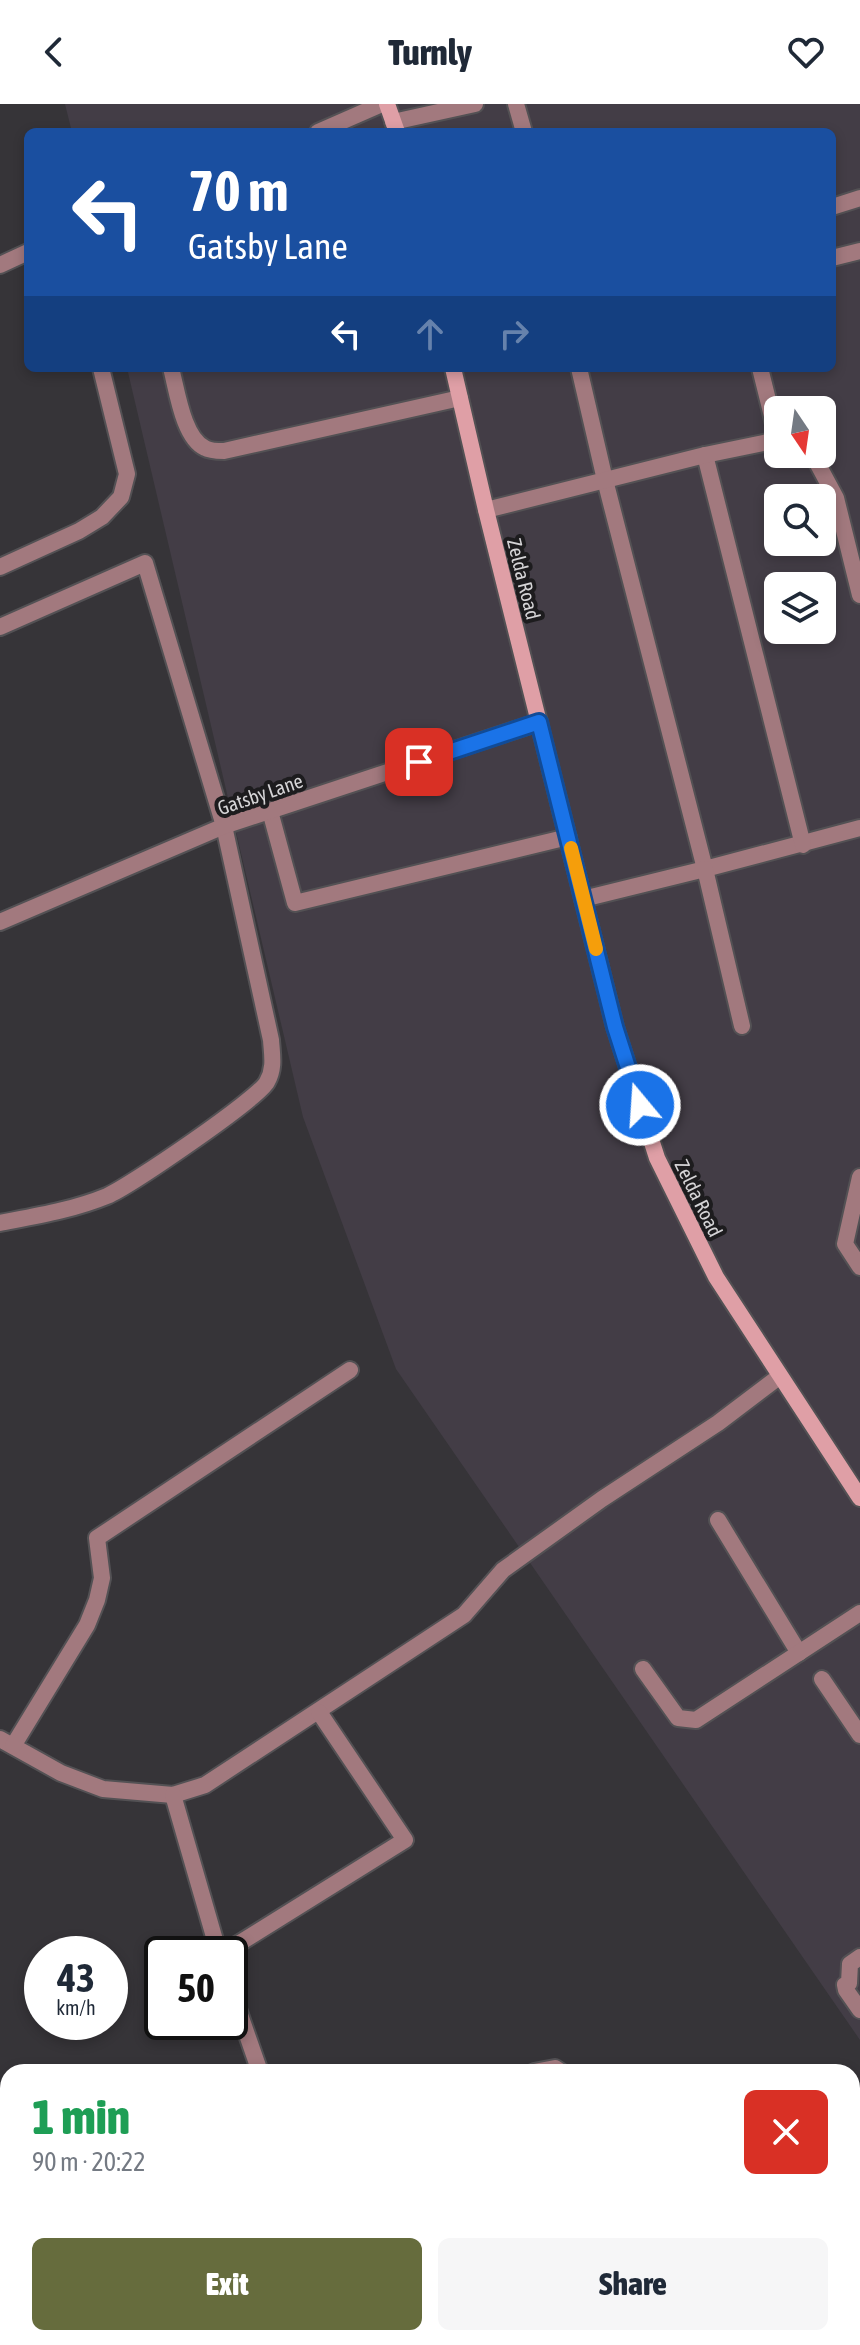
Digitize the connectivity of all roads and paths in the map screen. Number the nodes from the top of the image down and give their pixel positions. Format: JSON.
{"nodes":[{"id":1,"x":385,"y":104,"type":"edge"},
{"id":2,"x":475,"y":104,"type":"edge"},
{"id":3,"x":516,"y":104,"type":"edge"},
{"id":4,"x":395,"y":127,"type":"edge"},
{"id":5,"x":328,"y":128,"type":"edge"},
{"id":6,"x":523,"y":128,"type":"edge"},
{"id":7,"x":860,"y":198,"type":"edge"},
{"id":8,"x":836,"y":206,"type":"edge"},
{"id":9,"x":860,"y":251,"type":"edge"},
{"id":10,"x":24,"y":254,"type":"edge"},
{"id":11,"x":836,"y":257,"type":"edge"},
{"id":12,"x":0,"y":265,"type":"edge"},
{"id":13,"x":102,"y":372,"type":"edge"},
{"id":14,"x":172,"y":372,"type":"edge"},
{"id":15,"x":454,"y":372,"type":"edge"},
{"id":16,"x":580,"y":372,"type":"edge"},
{"id":17,"x":761,"y":372,"type":"edge"},
{"id":18,"x":767,"y":396,"type":"edge"},
{"id":19,"x":460,"y":398,"type":"junction"},
{"id":20,"x":764,"y":443,"type":"edge"},
{"id":21,"x":705,"y":455,"type":"junction"},
{"id":22,"x":820,"y":468,"type":"edge"},
{"id":23,"x":605,"y":480,"type":"junction"},
{"id":24,"x":486,"y":510,"type":"junction"},
{"id":25,"x":0,"y":567,"type":"edge"},
{"id":26,"x":860,"y":595,"type":"edge"},
{"id":27,"x":0,"y":627,"type":"edge"},
{"id":28,"x":539,"y":722,"type":"junction"},
{"id":29,"x":270,"y":811,"type":"junction"},
{"id":30,"x":224,"y":826,"type":"junction"},
{"id":31,"x":860,"y":828,"type":"edge"},
{"id":32,"x":568,"y":837,"type":"junction"},
{"id":33,"x":803,"y":845,"type":"junction"},
{"id":34,"x":705,"y":869,"type":"junction"},
{"id":35,"x":583,"y":899,"type":"junction"},
{"id":36,"x":0,"y":922,"type":"edge"},
{"id":37,"x":742,"y":1026,"type":"dead end"},
{"id":38,"x":860,"y":1177,"type":"edge"},
{"id":39,"x":0,"y":1223,"type":"edge"},
{"id":40,"x":860,"y":1267,"type":"edge"},
{"id":41,"x":350,"y":1370,"type":"dead end"},
{"id":42,"x":780,"y":1376,"type":"junction"},
{"id":43,"x":860,"y":1498,"type":"edge"},
{"id":44,"x":718,"y":1520,"type":"dead end"},
{"id":45,"x":860,"y":1613,"type":"edge"},
{"id":46,"x":799,"y":1653,"type":"junction"},
{"id":47,"x":643,"y":1669,"type":"dead end"},
{"id":48,"x":822,"y":1679,"type":"dead end"},
{"id":49,"x":319,"y":1712,"type":"junction"},
{"id":50,"x":860,"y":1735,"type":"edge"},
{"id":51,"x":6,"y":1743,"type":"edge"},
{"id":52,"x":173,"y":1795,"type":"junction"},
{"id":53,"x":215,"y":1936,"type":"edge"},
{"id":54,"x":248,"y":1937,"type":"edge"},
{"id":55,"x":860,"y":1957,"type":"edge"},
{"id":56,"x":855,"y":1983,"type":"edge"},
{"id":57,"x":860,"y":2010,"type":"edge"},
{"id":58,"x":248,"y":2038,"type":"edge"},
{"id":59,"x":257,"y":2064,"type":"edge"}],
"edges":[{"from":1,"to":4,"type":"main road"},
{"from":1,"to":5,"type":"street"},
{"from":2,"to":4,"type":"street"},
{"from":3,"to":6,"type":"street"},
{"from":7,"to":8,"type":"street"},
{"from":9,"to":11,"type":"street"},
{"from":10,"to":12,"type":"street"},
{"from":13,"to":25,"type":"street"},
{"from":14,"to":19,"type":"street"},
{"from":15,"to":19,"type":"main road","name":"Zelda Road"},
{"from":16,"to":23,"type":"street"},
{"from":17,"to":18,"type":"street"},
{"from":19,"to":24,"type":"main road","name":"Zelda Road"},
{"from":20,"to":21,"type":"street"},
{"from":21,"to":23,"type":"street"},
{"from":21,"to":33,"type":"street"},
{"from":22,"to":26,"type":"street"},
{"from":23,"to":24,"type":"street"},
{"from":23,"to":34,"type":"street"},
{"from":24,"to":28,"type":"main road","name":"Zelda Road"},
{"from":27,"to":30,"type":"street"},
{"from":28,"to":29,"type":"street","name":"Gatsby Lane"},
{"from":28,"to":32,"type":"main road","name":"Zelda Road"},
{"from":29,"to":30,"type":"street","name":"Gatsby Lane"},
{"from":29,"to":32,"type":"street"},
{"from":30,"to":36,"type":"street","name":"Gatsby Lane"},
{"from":30,"to":39,"type":"street"},
{"from":31,"to":33,"type":"street"},
{"from":32,"to":35,"type":"main road","name":"Zelda Road"},
{"from":33,"to":34,"type":"street"},
{"from":34,"to":35,"type":"street"},
{"from":34,"to":37,"type":"street"},
{"from":35,"to":42,"type":"main road","name":"Zelda Road"},
{"from":38,"to":40,"type":"street"},
{"from":41,"to":51,"type":"street"},
{"from":42,"to":43,"type":"main road","name":"Zelda Road"},
{"from":42,"to":49,"type":"street"},
{"from":44,"to":46,"type":"street"},
{"from":45,"to":46,"type":"street"},
{"from":46,"to":47,"type":"street"},
{"from":48,"to":50,"type":"street"},
{"from":49,"to":52,"type":"street"},
{"from":49,"to":54,"type":"street"},
{"from":51,"to":52,"type":"street"},
{"from":52,"to":53,"type":"street"},
{"from":55,"to":56,"type":"street"},
{"from":56,"to":57,"type":"street"},
{"from":58,"to":59,"type":"street"}]}
